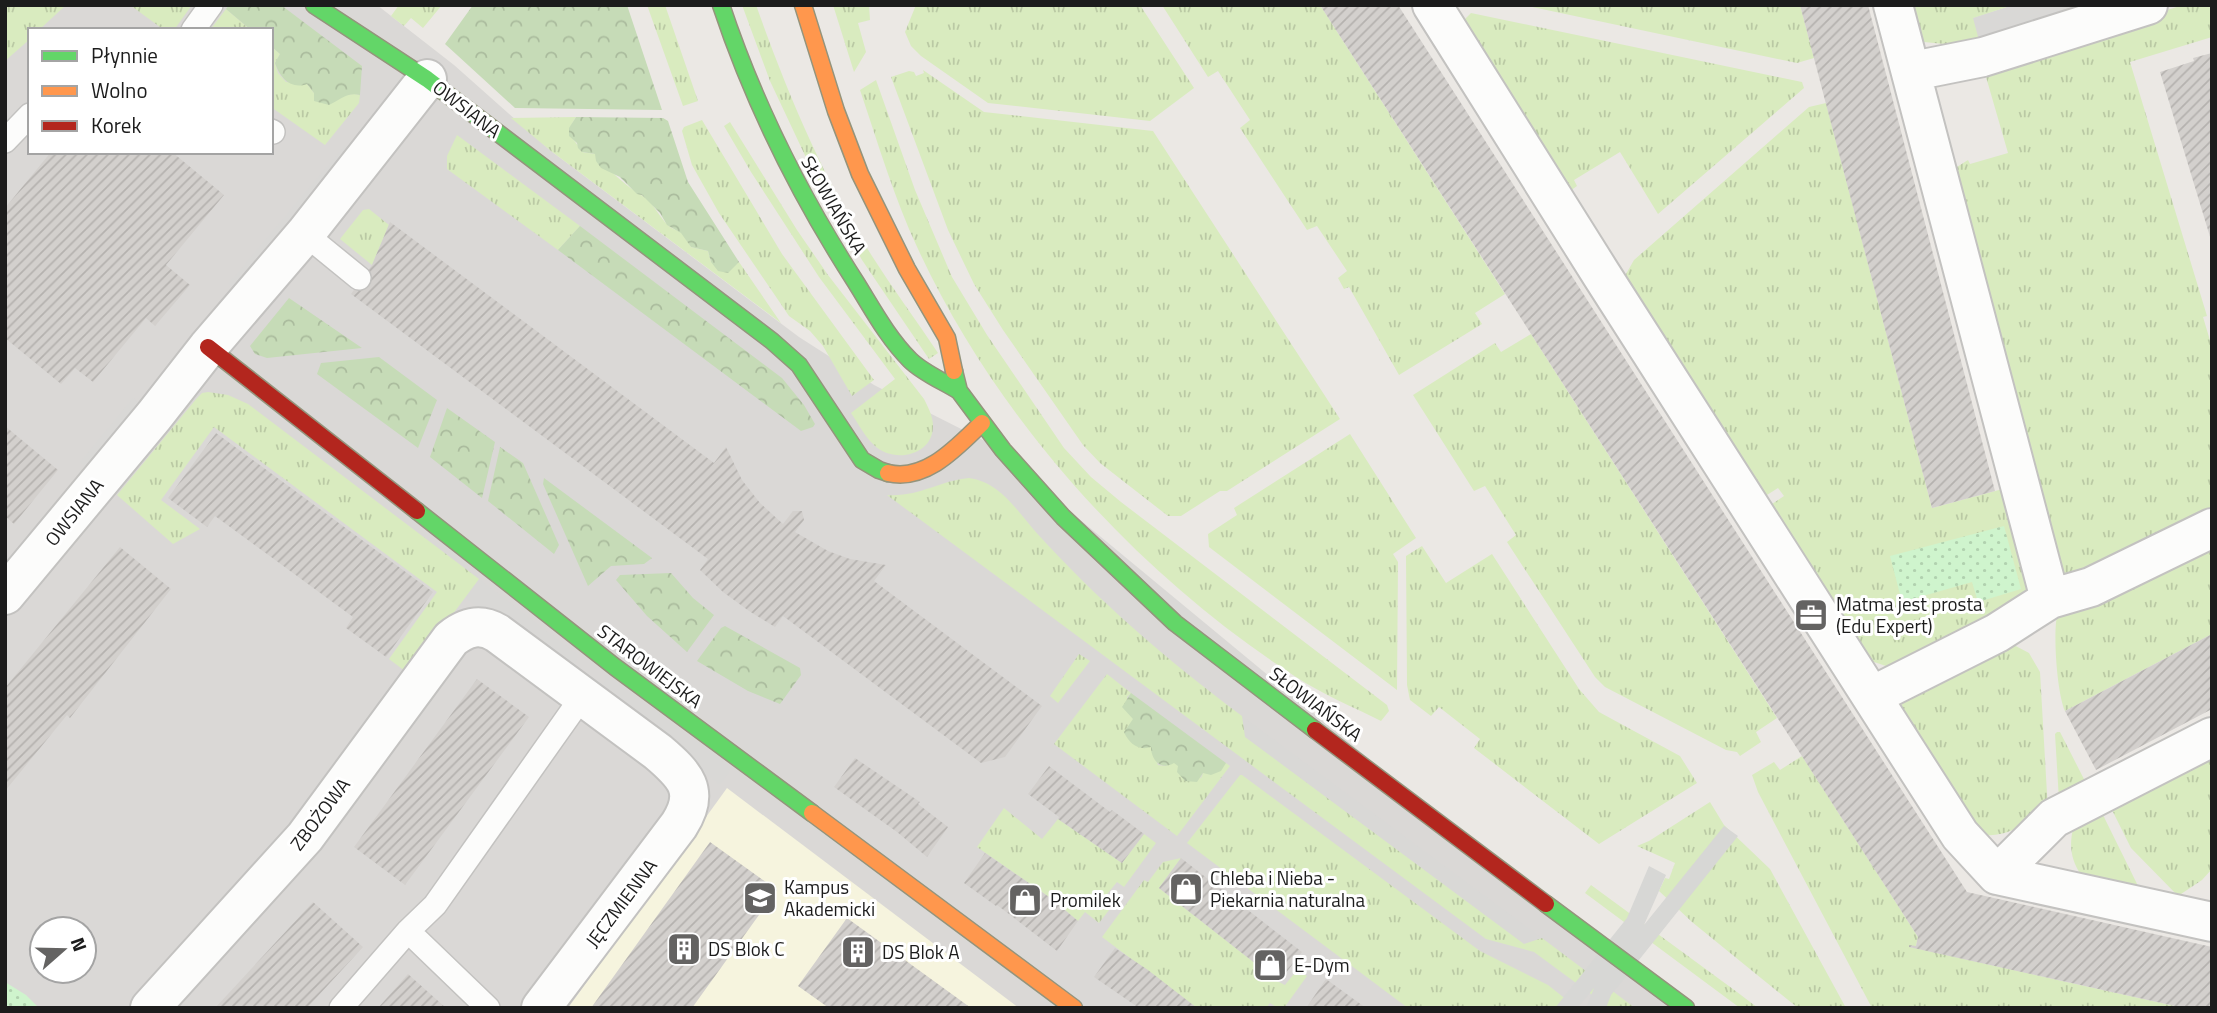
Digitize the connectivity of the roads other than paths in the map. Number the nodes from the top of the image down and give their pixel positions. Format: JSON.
{"nodes":[{"id":1,"x":211,"y":5,"type":"edge"},
{"id":2,"x":314,"y":5,"type":"edge"},
{"id":3,"x":721,"y":5,"type":"edge"},
{"id":4,"x":803,"y":5,"type":"edge"},
{"id":5,"x":1432,"y":5,"type":"edge"},
{"id":6,"x":1893,"y":5,"type":"edge"},
{"id":7,"x":2148,"y":5,"type":"edge"},
{"id":8,"x":194,"y":28,"type":"edge"},
{"id":9,"x":1910,"y":67,"type":"junction"},
{"id":10,"x":427,"y":79,"type":"junction"},
{"id":11,"x":28,"y":117,"type":"edge"},
{"id":12,"x":5,"y":141,"type":"edge"},
{"id":13,"x":305,"y":234,"type":"junction"},
{"id":14,"x":359,"y":278,"type":"dead end"},
{"id":15,"x":208,"y":347,"type":"junction"},
{"id":16,"x":959,"y":391,"type":"junction"},
{"id":17,"x":982,"y":423,"type":"junction"},
{"id":18,"x":2212,"y":528,"type":"edge"},
{"id":19,"x":5,"y":595,"type":"edge"},
{"id":20,"x":2050,"y":599,"type":"junction"},
{"id":21,"x":1872,"y":696,"type":"junction"},
{"id":22,"x":582,"y":697,"type":"junction"},
{"id":23,"x":2212,"y":737,"type":"edge"},
{"id":24,"x":1997,"y":875,"type":"junction"},
{"id":25,"x":2212,"y":922,"type":"edge"},
{"id":26,"x":408,"y":931,"type":"junction"},
{"id":27,"x":150,"y":1008,"type":"edge"},
{"id":28,"x":341,"y":1008,"type":"edge"},
{"id":29,"x":488,"y":1008,"type":"edge"},
{"id":30,"x":541,"y":1008,"type":"edge"},
{"id":31,"x":1074,"y":1008,"type":"edge"},
{"id":32,"x":1686,"y":1008,"type":"edge"}],
"edges":[{"from":1,"to":8,"type":"lane"},
{"from":2,"to":10,"type":"street"},
{"from":3,"to":16,"type":"street","name":"SŁOWIAŃSKA"},
{"from":4,"to":16,"type":"street","name":"SŁOWIAŃSKA"},
{"from":5,"to":21,"type":"street"},
{"from":6,"to":9,"type":"street"},
{"from":7,"to":9,"type":"street"},
{"from":9,"to":20,"type":"street"},
{"from":10,"to":13,"type":"street","name":"OWSIANA"},
{"from":10,"to":17,"type":"street","name":"OWSIANA"},
{"from":11,"to":12,"type":"lane"},
{"from":13,"to":14,"type":"lane"},
{"from":13,"to":15,"type":"street","name":"OWSIANA"},
{"from":15,"to":19,"type":"street","name":"OWSIANA"},
{"from":15,"to":31,"type":"street","name":"STAROWIEJSKA"},
{"from":16,"to":17,"type":"street","name":"SŁOWIAŃSKA"},
{"from":17,"to":32,"type":"street","name":"SŁOWIAŃSKA"},
{"from":18,"to":20,"type":"street"},
{"from":20,"to":21,"type":"street"},
{"from":21,"to":24,"type":"street"},
{"from":22,"to":26,"type":"lane"},
{"from":22,"to":27,"type":"street","name":"ZBOŻOWA"},
{"from":22,"to":30,"type":"street","name":"JĘCZMIENNA"},
{"from":23,"to":24,"type":"street"},
{"from":24,"to":25,"type":"street"},
{"from":26,"to":28,"type":"lane"},
{"from":26,"to":29,"type":"lane"}]}
